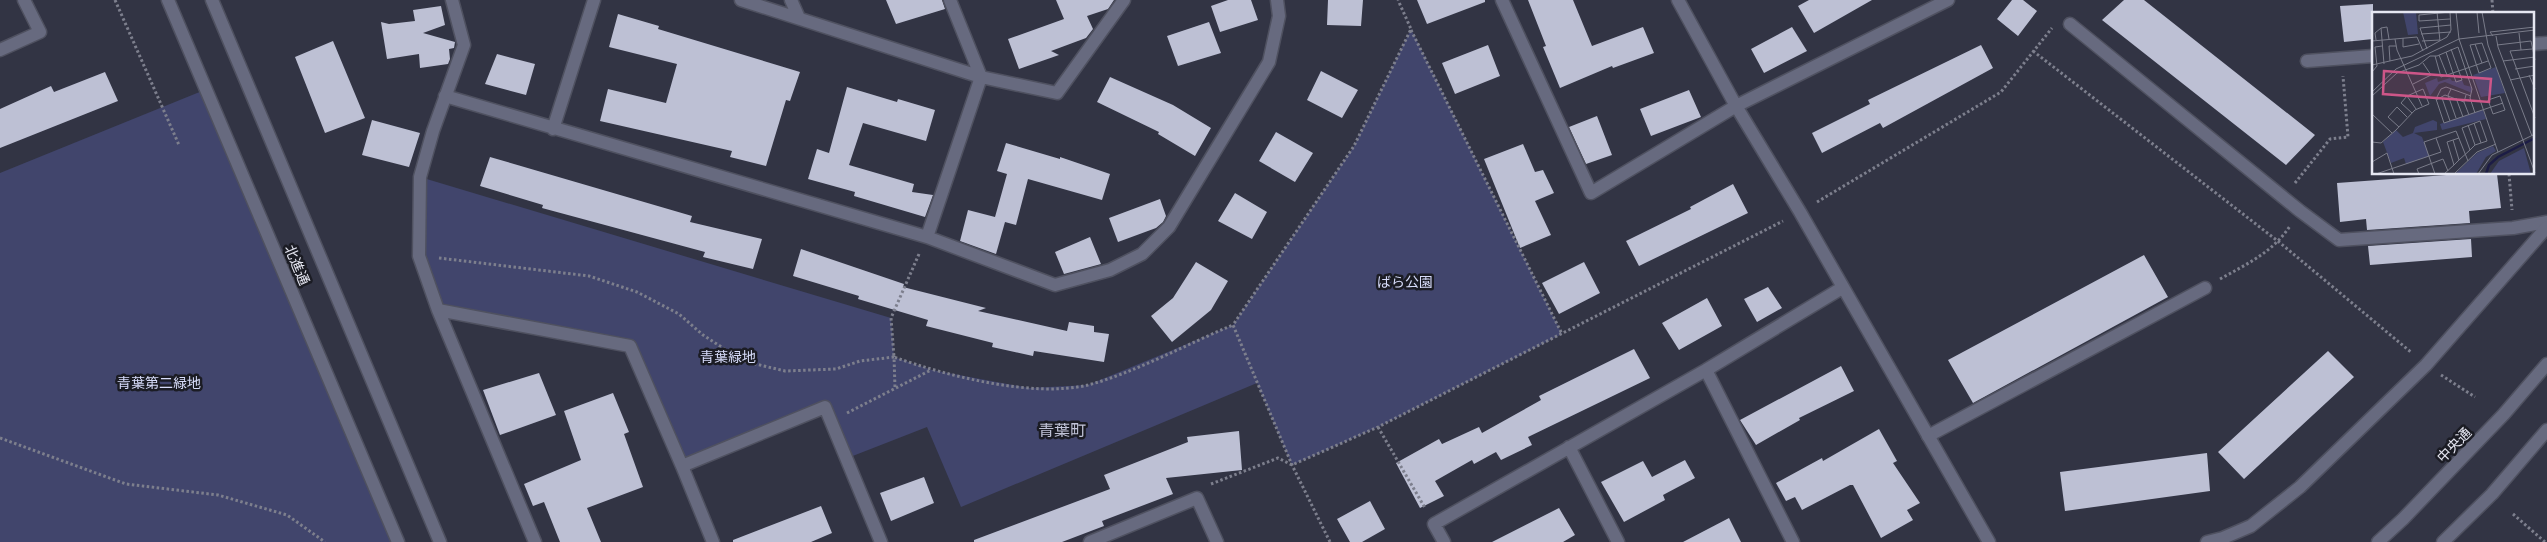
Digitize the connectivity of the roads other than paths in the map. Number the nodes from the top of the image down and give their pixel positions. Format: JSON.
{"nodes":[{"id":1,"x":24,"y":0,"type":"edge"},
{"id":2,"x":168,"y":0,"type":"edge"},
{"id":3,"x":212,"y":0,"type":"edge"},
{"id":4,"x":452,"y":0,"type":"edge"},
{"id":5,"x":594,"y":0,"type":"edge"},
{"id":6,"x":741,"y":0,"type":"edge"},
{"id":7,"x":790,"y":0,"type":"edge"},
{"id":8,"x":950,"y":0,"type":"edge"},
{"id":9,"x":1124,"y":0,"type":"edge"},
{"id":10,"x":1277,"y":0,"type":"edge"},
{"id":11,"x":1502,"y":0,"type":"edge"},
{"id":12,"x":1678,"y":0,"type":"edge"},
{"id":13,"x":1948,"y":0,"type":"edge"},
{"id":14,"x":799,"y":18,"type":"junction"},
{"id":15,"x":2070,"y":24,"type":"dead end"},
{"id":16,"x":2547,"y":43,"type":"edge"},
{"id":17,"x":2534,"y":44,"type":"edge"},
{"id":18,"x":0,"y":50,"type":"edge"},
{"id":19,"x":2372,"y":56,"type":"edge"},
{"id":20,"x":2307,"y":61,"type":"dead end"},
{"id":21,"x":981,"y":77,"type":"junction"},
{"id":22,"x":445,"y":96,"type":"junction"},
{"id":23,"x":1736,"y":106,"type":"junction"},
{"id":24,"x":553,"y":129,"type":"junction"},
{"id":25,"x":2547,"y":222,"type":"edge"},
{"id":26,"x":2547,"y":227,"type":"edge"},
{"id":27,"x":927,"y":237,"type":"junction"},
{"id":28,"x":1842,"y":288,"type":"junction"},
{"id":29,"x":2205,"y":288,"type":"road end"},
{"id":30,"x":438,"y":310,"type":"junction"},
{"id":31,"x":2547,"y":364,"type":"edge"},
{"id":32,"x":1706,"y":370,"type":"junction"},
{"id":33,"x":2547,"y":430,"type":"edge"},
{"id":34,"x":1928,"y":436,"type":"junction"},
{"id":35,"x":1568,"y":446,"type":"junction"},
{"id":36,"x":682,"y":466,"type":"junction"},
{"id":37,"x":398,"y":542,"type":"edge"},
{"id":38,"x":440,"y":542,"type":"edge"},
{"id":39,"x":535,"y":542,"type":"edge"},
{"id":40,"x":713,"y":542,"type":"edge"},
{"id":41,"x":880,"y":542,"type":"edge"},
{"id":42,"x":1090,"y":542,"type":"edge"},
{"id":43,"x":1217,"y":542,"type":"edge"},
{"id":44,"x":1444,"y":542,"type":"edge"},
{"id":45,"x":1618,"y":542,"type":"edge"},
{"id":46,"x":1794,"y":542,"type":"edge"},
{"id":47,"x":1989,"y":542,"type":"edge"},
{"id":48,"x":2206,"y":542,"type":"edge"},
{"id":49,"x":2378,"y":542,"type":"edge"},
{"id":50,"x":2443,"y":542,"type":"edge"}],
"edges":[{"from":1,"to":18,"type":"street"},
{"from":2,"to":37,"type":"street","name":"北進通"},
{"from":3,"to":38,"type":"street","name":"北進通"},
{"from":4,"to":22,"type":"street"},
{"from":5,"to":24,"type":"street"},
{"from":6,"to":14,"type":"street"},
{"from":7,"to":14,"type":"street"},
{"from":8,"to":21,"type":"street"},
{"from":9,"to":21,"type":"street"},
{"from":10,"to":27,"type":"street"},
{"from":11,"to":23,"type":"street"},
{"from":12,"to":23,"type":"street"},
{"from":13,"to":23,"type":"street"},
{"from":14,"to":21,"type":"street"},
{"from":15,"to":25,"type":"street"},
{"from":16,"to":17,"type":"street"},
{"from":19,"to":20,"type":"street"},
{"from":21,"to":27,"type":"street"},
{"from":22,"to":24,"type":"street"},
{"from":22,"to":30,"type":"street"},
{"from":23,"to":28,"type":"street"},
{"from":24,"to":27,"type":"street"},
{"from":26,"to":48,"type":"street"},
{"from":28,"to":32,"type":"street"},
{"from":28,"to":34,"type":"street"},
{"from":29,"to":34,"type":"street"},
{"from":30,"to":36,"type":"street"},
{"from":30,"to":39,"type":"street"},
{"from":31,"to":49,"type":"street","name":"中央通"},
{"from":32,"to":35,"type":"street"},
{"from":32,"to":46,"type":"street"},
{"from":33,"to":50,"type":"street"},
{"from":34,"to":47,"type":"street"},
{"from":35,"to":44,"type":"street"},
{"from":35,"to":45,"type":"street"},
{"from":36,"to":40,"type":"street"},
{"from":36,"to":41,"type":"street"},
{"from":42,"to":43,"type":"street"}]}
